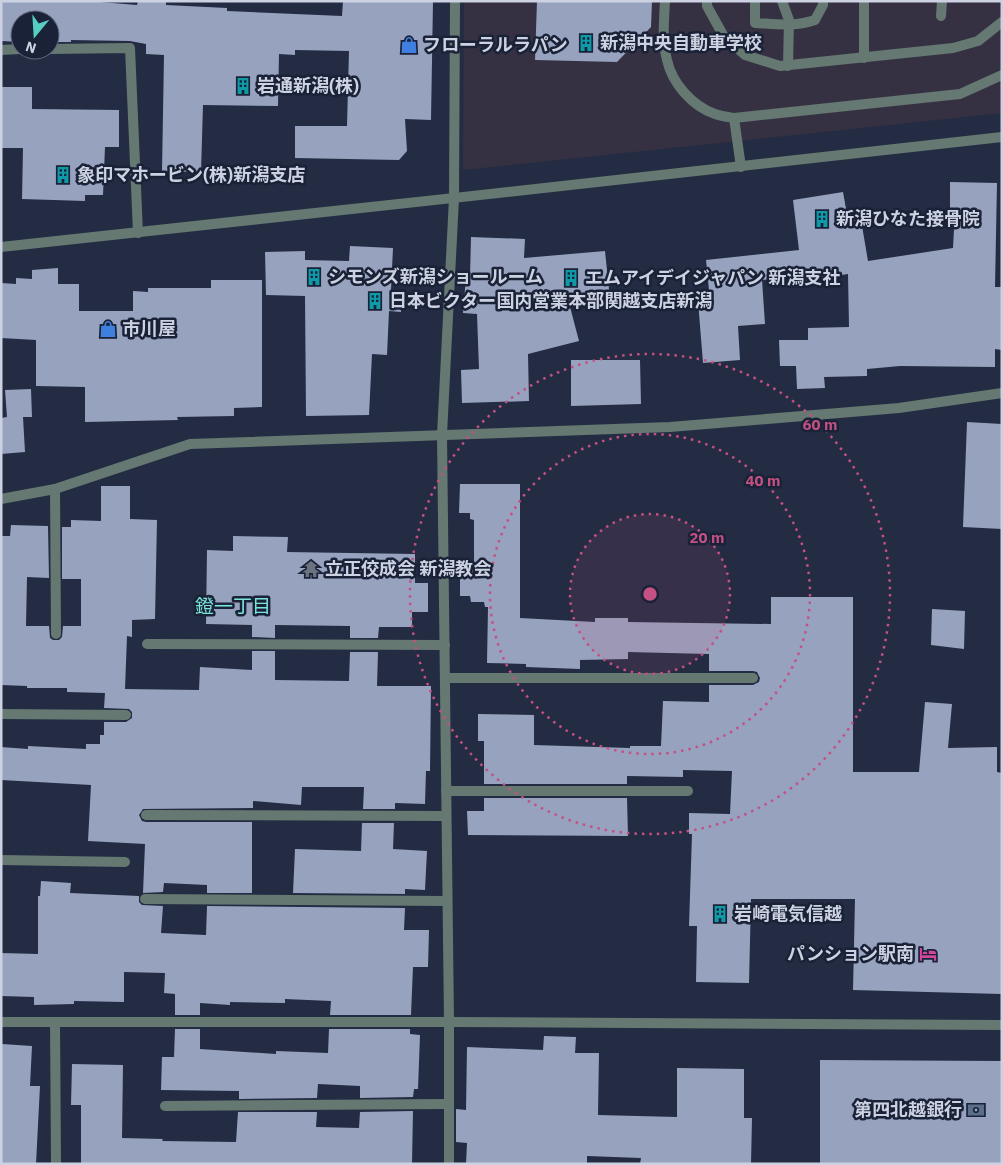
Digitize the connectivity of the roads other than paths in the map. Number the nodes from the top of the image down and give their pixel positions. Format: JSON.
{"nodes":[{"id":1,"x":455,"y":1,"type":"edge"},
{"id":2,"x":664,"y":1,"type":"edge"},
{"id":3,"x":707,"y":1,"type":"edge"},
{"id":4,"x":755,"y":1,"type":"edge"},
{"id":5,"x":782,"y":1,"type":"edge"},
{"id":6,"x":824,"y":1,"type":"edge"},
{"id":7,"x":864,"y":1,"type":"edge"},
{"id":8,"x":942,"y":1,"type":"edge"},
{"id":9,"x":941,"y":16,"type":"dead end"},
{"id":10,"x":1002,"y":22,"type":"edge"},
{"id":11,"x":789,"y":25,"type":"junction"},
{"id":12,"x":60,"y":49,"type":"edge"},
{"id":13,"x":864,"y":58,"type":"junction"},
{"id":14,"x":788,"y":66,"type":"junction"},
{"id":15,"x":1002,"y":75,"type":"edge"},
{"id":16,"x":734,"y":118,"type":"junction"},
{"id":17,"x":1002,"y":137,"type":"edge"},
{"id":18,"x":740,"y":167,"type":"junction"},
{"id":19,"x":454,"y":198,"type":"junction"},
{"id":20,"x":138,"y":232,"type":"junction"},
{"id":21,"x":1,"y":247,"type":"edge"},
{"id":22,"x":1002,"y":393,"type":"edge"},
{"id":23,"x":442,"y":435,"type":"junction"},
{"id":24,"x":56,"y":489,"type":"junction"},
{"id":25,"x":1,"y":498,"type":"edge"},
{"id":26,"x":56,"y":634,"type":"dead end"},
{"id":27,"x":147,"y":644,"type":"dead end"},
{"id":28,"x":445,"y":645,"type":"junction"},
{"id":29,"x":445,"y":678,"type":"junction"},
{"id":30,"x":754,"y":678,"type":"dead end"},
{"id":31,"x":1,"y":714,"type":"edge"},
{"id":32,"x":126,"y":715,"type":"dead end"},
{"id":33,"x":446,"y":791,"type":"junction"},
{"id":34,"x":688,"y":791,"type":"dead end"},
{"id":35,"x":146,"y":815,"type":"dead end"},
{"id":36,"x":446,"y":816,"type":"junction"},
{"id":37,"x":1,"y":860,"type":"edge"},
{"id":38,"x":125,"y":862,"type":"dead end"},
{"id":39,"x":144,"y":899,"type":"dead end"},
{"id":40,"x":447,"y":900,"type":"junction"},
{"id":41,"x":1,"y":1022,"type":"edge"},
{"id":42,"x":56,"y":1022,"type":"junction"},
{"id":43,"x":449,"y":1022,"type":"junction"},
{"id":44,"x":1002,"y":1024,"type":"edge"},
{"id":45,"x":448,"y":1104,"type":"junction"},
{"id":46,"x":165,"y":1106,"type":"dead end"},
{"id":47,"x":56,"y":1164,"type":"edge"},
{"id":48,"x":448,"y":1164,"type":"edge"}],
"edges":[{"from":1,"to":19,"type":"street"},
{"from":2,"to":16,"type":"street"},
{"from":3,"to":14,"type":"street"},
{"from":4,"to":11,"type":"street"},
{"from":5,"to":11,"type":"street"},
{"from":6,"to":11,"type":"street"},
{"from":7,"to":13,"type":"street"},
{"from":8,"to":9,"type":"street"},
{"from":10,"to":13,"type":"street"},
{"from":11,"to":14,"type":"street"},
{"from":12,"to":20,"type":"street"},
{"from":13,"to":14,"type":"street"},
{"from":15,"to":16,"type":"street"},
{"from":16,"to":18,"type":"street"},
{"from":17,"to":18,"type":"street"},
{"from":18,"to":19,"type":"street"},
{"from":19,"to":20,"type":"street"},
{"from":19,"to":23,"type":"street"},
{"from":20,"to":21,"type":"street"},
{"from":22,"to":23,"type":"street"},
{"from":23,"to":24,"type":"street"},
{"from":23,"to":28,"type":"street"},
{"from":24,"to":25,"type":"street"},
{"from":24,"to":26,"type":"street"},
{"from":27,"to":28,"type":"street"},
{"from":28,"to":29,"type":"street"},
{"from":29,"to":30,"type":"street"},
{"from":29,"to":33,"type":"street"},
{"from":31,"to":32,"type":"street"},
{"from":33,"to":34,"type":"street"},
{"from":33,"to":36,"type":"street"},
{"from":35,"to":36,"type":"street"},
{"from":36,"to":40,"type":"street"},
{"from":37,"to":38,"type":"street"},
{"from":39,"to":40,"type":"street"},
{"from":40,"to":43,"type":"street"},
{"from":41,"to":42,"type":"street"},
{"from":42,"to":43,"type":"street"},
{"from":42,"to":47,"type":"street"},
{"from":43,"to":44,"type":"street"},
{"from":43,"to":45,"type":"street"},
{"from":45,"to":46,"type":"street"},
{"from":45,"to":48,"type":"street"}]}
